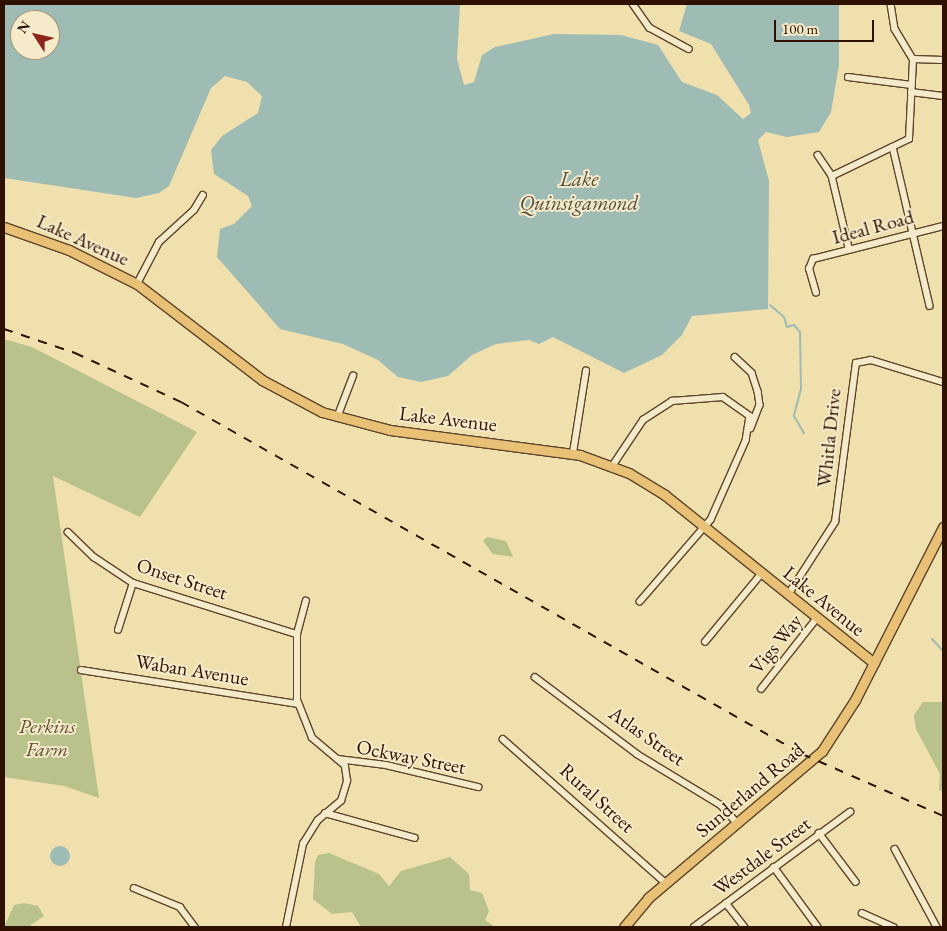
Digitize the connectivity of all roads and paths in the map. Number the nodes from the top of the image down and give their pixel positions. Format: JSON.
{"nodes":[{"id":1,"x":633,"y":4,"type":"edge"},
{"id":2,"x":891,"y":4,"type":"edge"},
{"id":3,"x":689,"y":49,"type":"dead end"},
{"id":4,"x":913,"y":58,"type":"junction"},
{"id":5,"x":943,"y":60,"type":"edge"},
{"id":6,"x":848,"y":77,"type":"dead end"},
{"id":7,"x":911,"y":89,"type":"junction"},
{"id":8,"x":943,"y":96,"type":"edge"},
{"id":9,"x":893,"y":147,"type":"junction"},
{"id":10,"x":818,"y":155,"type":"dead end"},
{"id":11,"x":832,"y":176,"type":"junction"},
{"id":12,"x":203,"y":194,"type":"dead end"},
{"id":13,"x":943,"y":226,"type":"edge"},
{"id":14,"x":4,"y":227,"type":"edge"},
{"id":15,"x":913,"y":232,"type":"junction"},
{"id":16,"x":849,"y":248,"type":"junction"},
{"id":17,"x":137,"y":284,"type":"junction"},
{"id":18,"x":816,"y":292,"type":"dead end"},
{"id":19,"x":930,"y":306,"type":"dead end"},
{"id":20,"x":735,"y":357,"type":"dead end"},
{"id":21,"x":586,"y":371,"type":"dead end"},
{"id":22,"x":353,"y":376,"type":"dead end"},
{"id":23,"x":943,"y":382,"type":"edge"},
{"id":24,"x":337,"y":418,"type":"junction"},
{"id":25,"x":749,"y":432,"type":"junction"},
{"id":26,"x":572,"y":453,"type":"junction"},
{"id":27,"x":613,"y":465,"type":"junction"},
{"id":28,"x":704,"y":526,"type":"junction"},
{"id":29,"x":943,"y":527,"type":"edge"},
{"id":30,"x":68,"y":532,"type":"dead end"},
{"id":31,"x":762,"y":573,"type":"junction"},
{"id":32,"x":133,"y":583,"type":"junction"},
{"id":33,"x":788,"y":595,"type":"junction"},
{"id":34,"x":306,"y":601,"type":"dead end"},
{"id":35,"x":640,"y":602,"type":"dead end"},
{"id":36,"x":818,"y":618,"type":"junction"},
{"id":37,"x":118,"y":630,"type":"dead end"},
{"id":38,"x":297,"y":634,"type":"junction"},
{"id":39,"x":705,"y":642,"type":"dead end"},
{"id":40,"x":874,"y":663,"type":"junction"},
{"id":41,"x":81,"y":670,"type":"dead end"},
{"id":42,"x":535,"y":677,"type":"dead end"},
{"id":43,"x":761,"y":690,"type":"dead end"},
{"id":44,"x":298,"y":704,"type":"junction"},
{"id":45,"x":503,"y":739,"type":"dead end"},
{"id":46,"x":338,"y":759,"type":"junction"},
{"id":47,"x":478,"y":787,"type":"dead end"},
{"id":48,"x":850,"y":812,"type":"dead end"},
{"id":49,"x":326,"y":813,"type":"junction"},
{"id":50,"x":738,"y":824,"type":"junction"},
{"id":51,"x":819,"y":833,"type":"junction"},
{"id":52,"x":415,"y":838,"type":"dead end"},
{"id":53,"x":895,"y":849,"type":"dead end"},
{"id":54,"x":774,"y":867,"type":"junction"},
{"id":55,"x":856,"y":882,"type":"dead end"},
{"id":56,"x":666,"y":883,"type":"junction"},
{"id":57,"x":134,"y":888,"type":"dead end"},
{"id":58,"x":726,"y":903,"type":"junction"},
{"id":59,"x":862,"y":913,"type":"dead end"},
{"id":60,"x":195,"y":927,"type":"edge"},
{"id":61,"x":286,"y":927,"type":"edge"},
{"id":62,"x":624,"y":927,"type":"edge"},
{"id":63,"x":694,"y":927,"type":"edge"},
{"id":64,"x":745,"y":927,"type":"edge"},
{"id":65,"x":818,"y":927,"type":"edge"},
{"id":66,"x":894,"y":927,"type":"edge"},
{"id":67,"x":937,"y":927,"type":"edge"}],
"edges":[{"from":1,"to":3,"type":"street"},
{"from":2,"to":4,"type":"street"},
{"from":4,"to":5,"type":"street"},
{"from":4,"to":7,"type":"street"},
{"from":6,"to":7,"type":"street"},
{"from":7,"to":8,"type":"street"},
{"from":7,"to":9,"type":"street"},
{"from":9,"to":11,"type":"street"},
{"from":9,"to":15,"type":"street"},
{"from":10,"to":11,"type":"street"},
{"from":11,"to":16,"type":"street"},
{"from":12,"to":17,"type":"street"},
{"from":13,"to":15,"type":"street","name":"Ideal Road"},
{"from":14,"to":17,"type":"main road","name":"Lake Avenue"},
{"from":15,"to":16,"type":"street","name":"Ideal Road"},
{"from":15,"to":19,"type":"street"},
{"from":16,"to":18,"type":"street","name":"Ideal Road"},
{"from":17,"to":24,"type":"main road","name":"Lake Avenue"},
{"from":20,"to":25,"type":"street"},
{"from":21,"to":26,"type":"street"},
{"from":22,"to":24,"type":"street"},
{"from":23,"to":33,"type":"street","name":"Whitla Drive"},
{"from":24,"to":26,"type":"main road","name":"Lake Avenue"},
{"from":25,"to":27,"type":"street"},
{"from":25,"to":28,"type":"street"},
{"from":26,"to":27,"type":"main road","name":"Lake Avenue"},
{"from":27,"to":28,"type":"main road","name":"Lake Avenue"},
{"from":28,"to":31,"type":"main road","name":"Lake Avenue"},
{"from":28,"to":35,"type":"street"},
{"from":29,"to":40,"type":"main road","name":"Sunderland Road"},
{"from":30,"to":32,"type":"street","name":"Onset Street"},
{"from":31,"to":33,"type":"main road","name":"Lake Avenue"},
{"from":31,"to":39,"type":"street"},
{"from":32,"to":37,"type":"street"},
{"from":32,"to":38,"type":"street","name":"Onset Street"},
{"from":33,"to":36,"type":"main road","name":"Lake Avenue"},
{"from":34,"to":38,"type":"street"},
{"from":36,"to":40,"type":"main road","name":"Lake Avenue"},
{"from":36,"to":43,"type":"street","name":"Vigs Way"},
{"from":38,"to":44,"type":"street"},
{"from":40,"to":50,"type":"main road","name":"Sunderland Road"},
{"from":41,"to":44,"type":"street","name":"Waban Avenue"},
{"from":42,"to":50,"type":"street","name":"Atlas Street"},
{"from":44,"to":46,"type":"street"},
{"from":45,"to":56,"type":"street","name":"Rural Street"},
{"from":46,"to":47,"type":"street","name":"Ockway Street"},
{"from":46,"to":49,"type":"street"},
{"from":48,"to":51,"type":"street","name":"Westdale Street"},
{"from":49,"to":52,"type":"street"},
{"from":49,"to":61,"type":"street"},
{"from":50,"to":56,"type":"main road","name":"Sunderland Road"},
{"from":51,"to":54,"type":"street","name":"Westdale Street"},
{"from":51,"to":55,"type":"street"},
{"from":53,"to":67,"type":"street"},
{"from":54,"to":58,"type":"street","name":"Westdale Street"},
{"from":54,"to":65,"type":"street"},
{"from":56,"to":62,"type":"main road","name":"Sunderland Road"},
{"from":57,"to":60,"type":"street"},
{"from":58,"to":63,"type":"street","name":"Westdale Street"},
{"from":58,"to":64,"type":"street"},
{"from":59,"to":66,"type":"street"}]}
